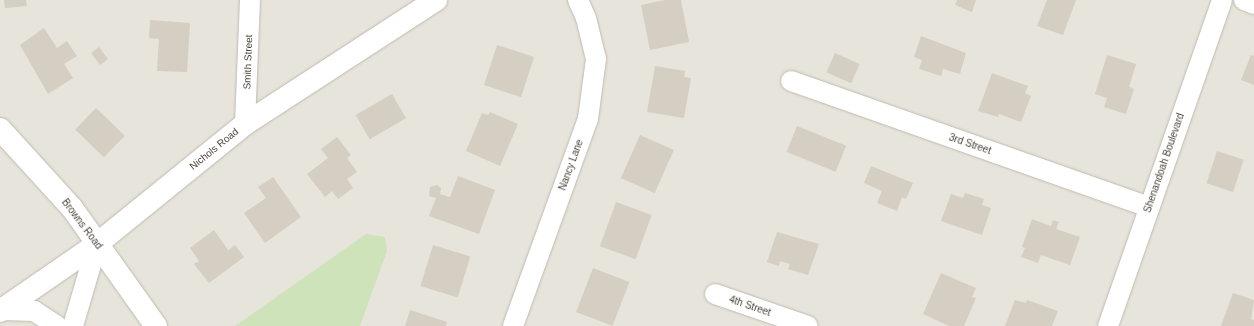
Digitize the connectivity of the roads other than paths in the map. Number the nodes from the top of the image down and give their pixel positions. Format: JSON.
{"nodes":[{"id":1,"x":250,"y":0,"type":"edge"},
{"id":2,"x":436,"y":0,"type":"edge"},
{"id":3,"x":578,"y":0,"type":"edge"},
{"id":4,"x":1222,"y":0,"type":"edge"},
{"id":5,"x":1244,"y":0,"type":"edge"},
{"id":6,"x":1254,"y":4,"type":"edge"},
{"id":7,"x":791,"y":81,"type":"dead end"},
{"id":8,"x":245,"y":124,"type":"junction"},
{"id":9,"x":0,"y":129,"type":"edge"},
{"id":10,"x":1149,"y":207,"type":"junction"},
{"id":11,"x":97,"y":244,"type":"junction"},
{"id":12,"x":715,"y":294,"type":"dead end"},
{"id":13,"x":1,"y":310,"type":"edge"},
{"id":14,"x":57,"y":326,"type":"edge"},
{"id":15,"x":73,"y":326,"type":"edge"},
{"id":16,"x":156,"y":326,"type":"edge"},
{"id":17,"x":513,"y":326,"type":"edge"},
{"id":18,"x":808,"y":326,"type":"edge"},
{"id":19,"x":1108,"y":326,"type":"edge"}],
"edges":[{"from":1,"to":8,"type":"street","name":"Smith Street"},
{"from":2,"to":8,"type":"street","name":"Nichols Road"},
{"from":3,"to":17,"type":"street","name":"Nancy Lane"},
{"from":4,"to":10,"type":"street","name":"Shenandoah Boulevard"},
{"from":5,"to":6,"type":"street"},
{"from":7,"to":10,"type":"street","name":"3rd Street"},
{"from":8,"to":11,"type":"street","name":"Nichols Road"},
{"from":9,"to":11,"type":"street","name":"Browns Road"},
{"from":10,"to":19,"type":"street","name":"Shenandoah Boulevard"},
{"from":11,"to":13,"type":"street","name":"Nichols Road"},
{"from":11,"to":15,"type":"street"},
{"from":11,"to":16,"type":"street","name":"Browns Road"},
{"from":12,"to":18,"type":"street","name":"4th Street"},
{"from":13,"to":14,"type":"street"}]}
